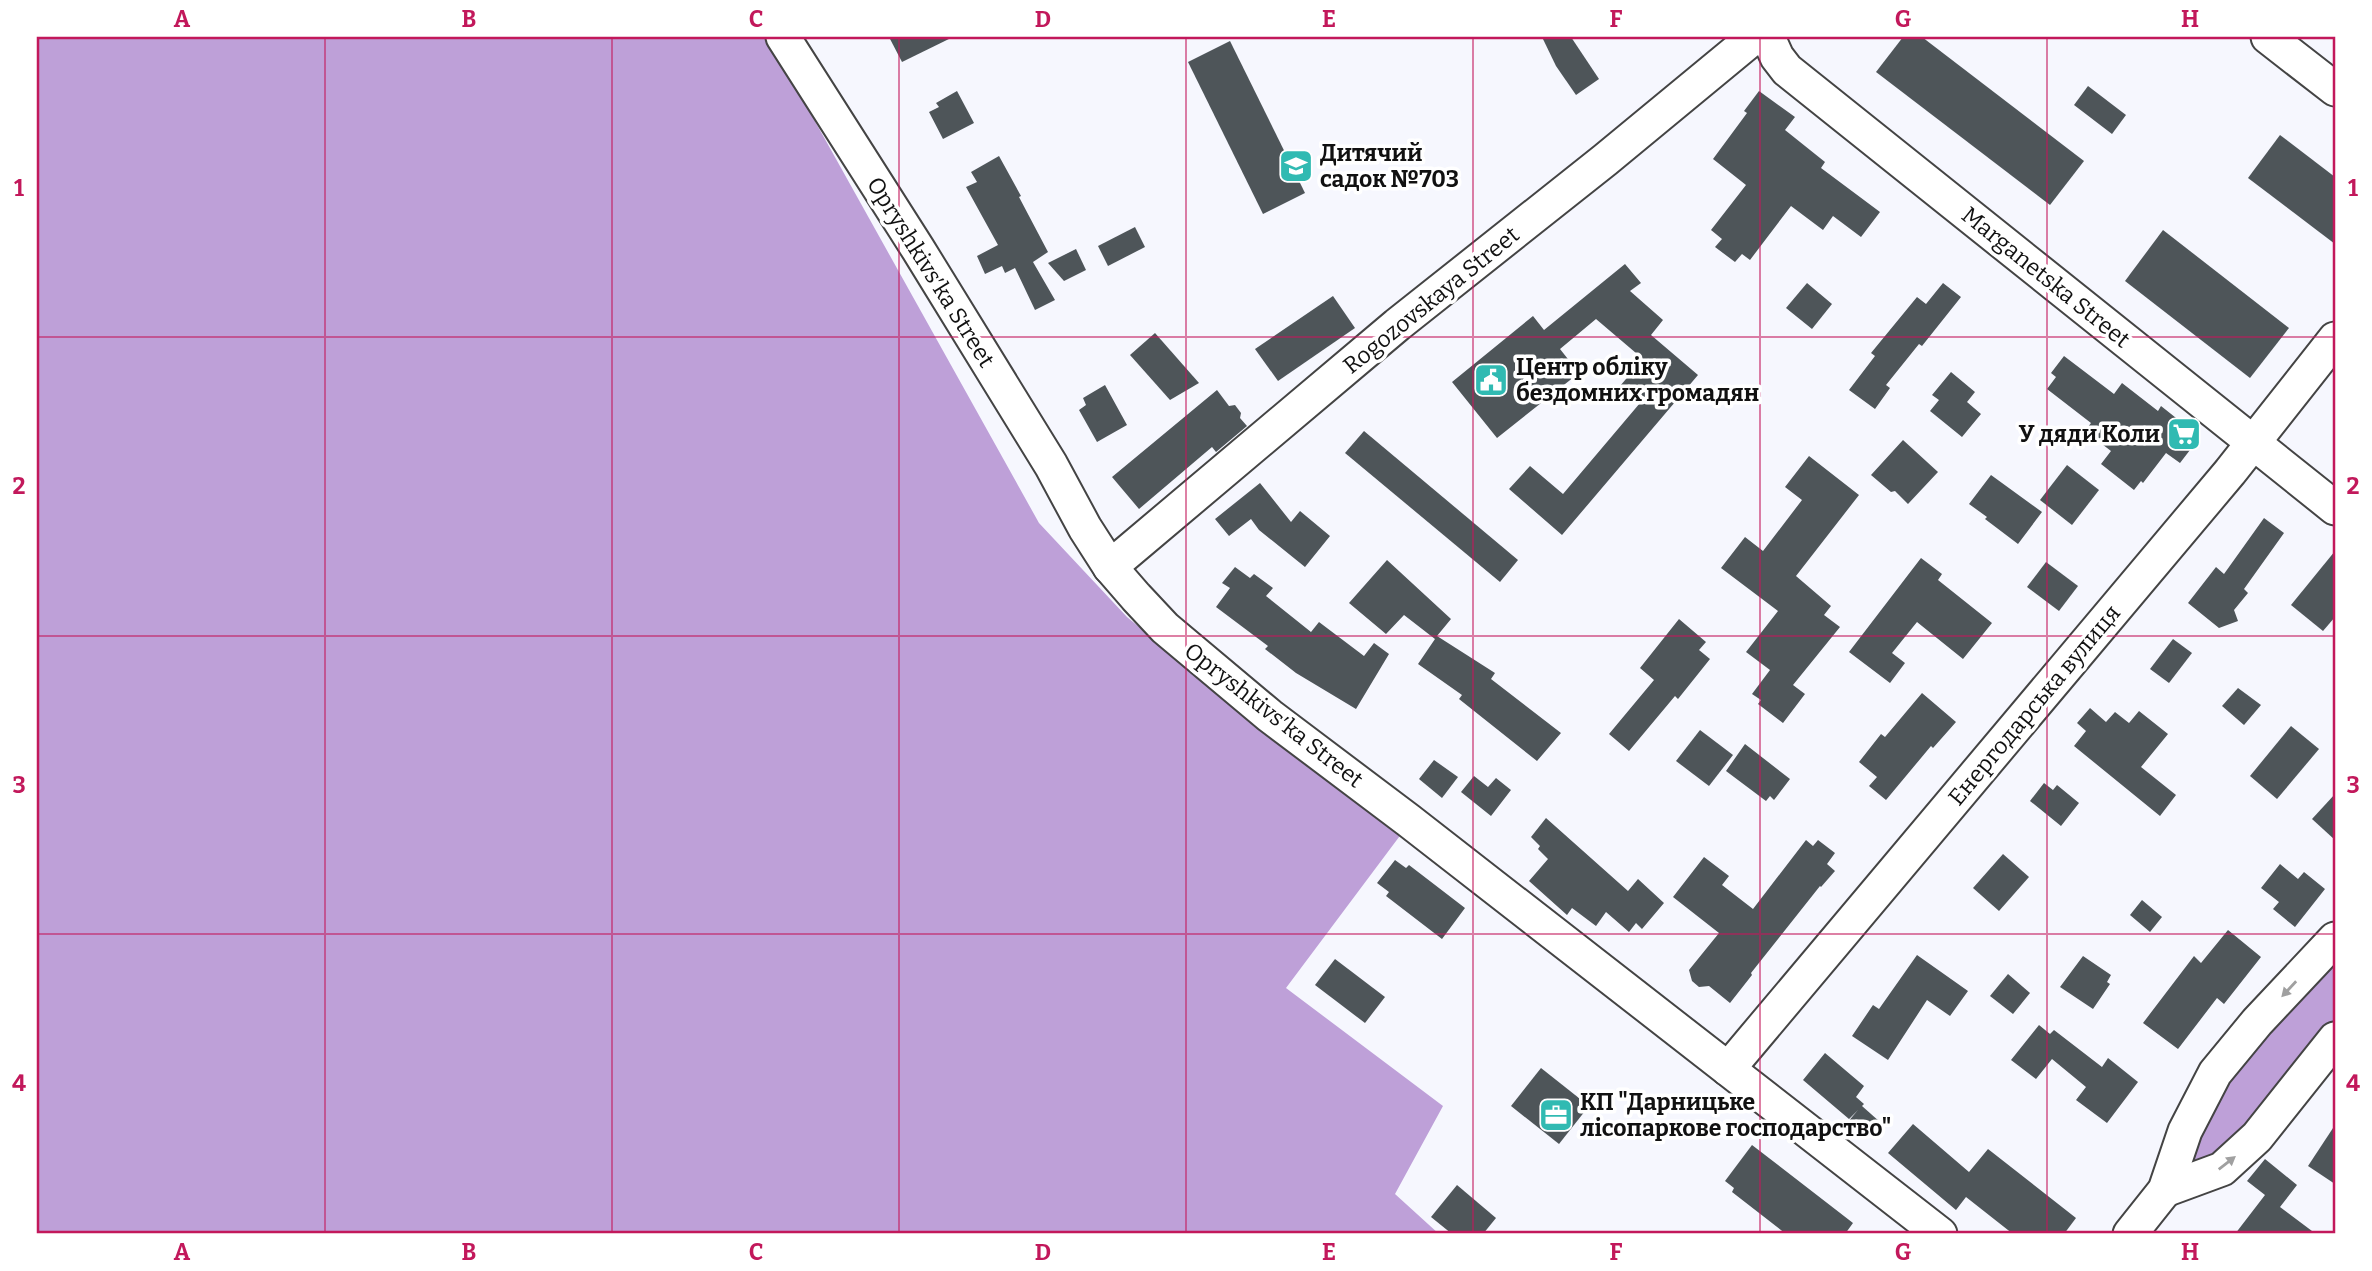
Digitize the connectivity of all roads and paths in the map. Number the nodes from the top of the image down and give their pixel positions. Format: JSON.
{"nodes":[{"id":1,"x":783,"y":37,"type":"edge"},
{"id":2,"x":1754,"y":37,"type":"edge"},
{"id":3,"x":1768,"y":37,"type":"edge"},
{"id":4,"x":2268,"y":37,"type":"edge"},
{"id":5,"x":2335,"y":89,"type":"edge"},
{"id":6,"x":2335,"y":339,"type":"edge"},
{"id":7,"x":2253,"y":442,"type":"junction"},
{"id":8,"x":2335,"y":508,"type":"edge"},
{"id":9,"x":1110,"y":567,"type":"junction"},
{"id":10,"x":2335,"y":939,"type":"edge"},
{"id":11,"x":2335,"y":1039,"type":"edge"},
{"id":12,"x":1728,"y":1069,"type":"junction"},
{"id":13,"x":2165,"y":1190,"type":"junction"},
{"id":14,"x":1940,"y":1234,"type":"edge"},
{"id":15,"x":2130,"y":1234,"type":"edge"}],
"edges":[{"from":1,"to":9,"type":"street","name":"Opryshkivsʹka Street"},
{"from":2,"to":9,"type":"street","name":"Rogozovskaya Street"},
{"from":3,"to":7,"type":"street","name":"Marganetska Street"},
{"from":4,"to":5,"type":"street"},
{"from":6,"to":7,"type":"street","name":"Енергодарська вулиця"},
{"from":7,"to":8,"type":"street","name":"Marganetska Street"},
{"from":7,"to":12,"type":"street","name":"Енергодарська вулиця"},
{"from":9,"to":12,"type":"street","name":"Opryshkivsʹka Street"},
{"from":10,"to":13,"type":"street","one_way":true},
{"from":13,"to":11,"type":"street","one_way":true},
{"from":12,"to":14,"type":"street","name":"Opryshkivsʹka Street"},
{"from":13,"to":15,"type":"street"}]}
